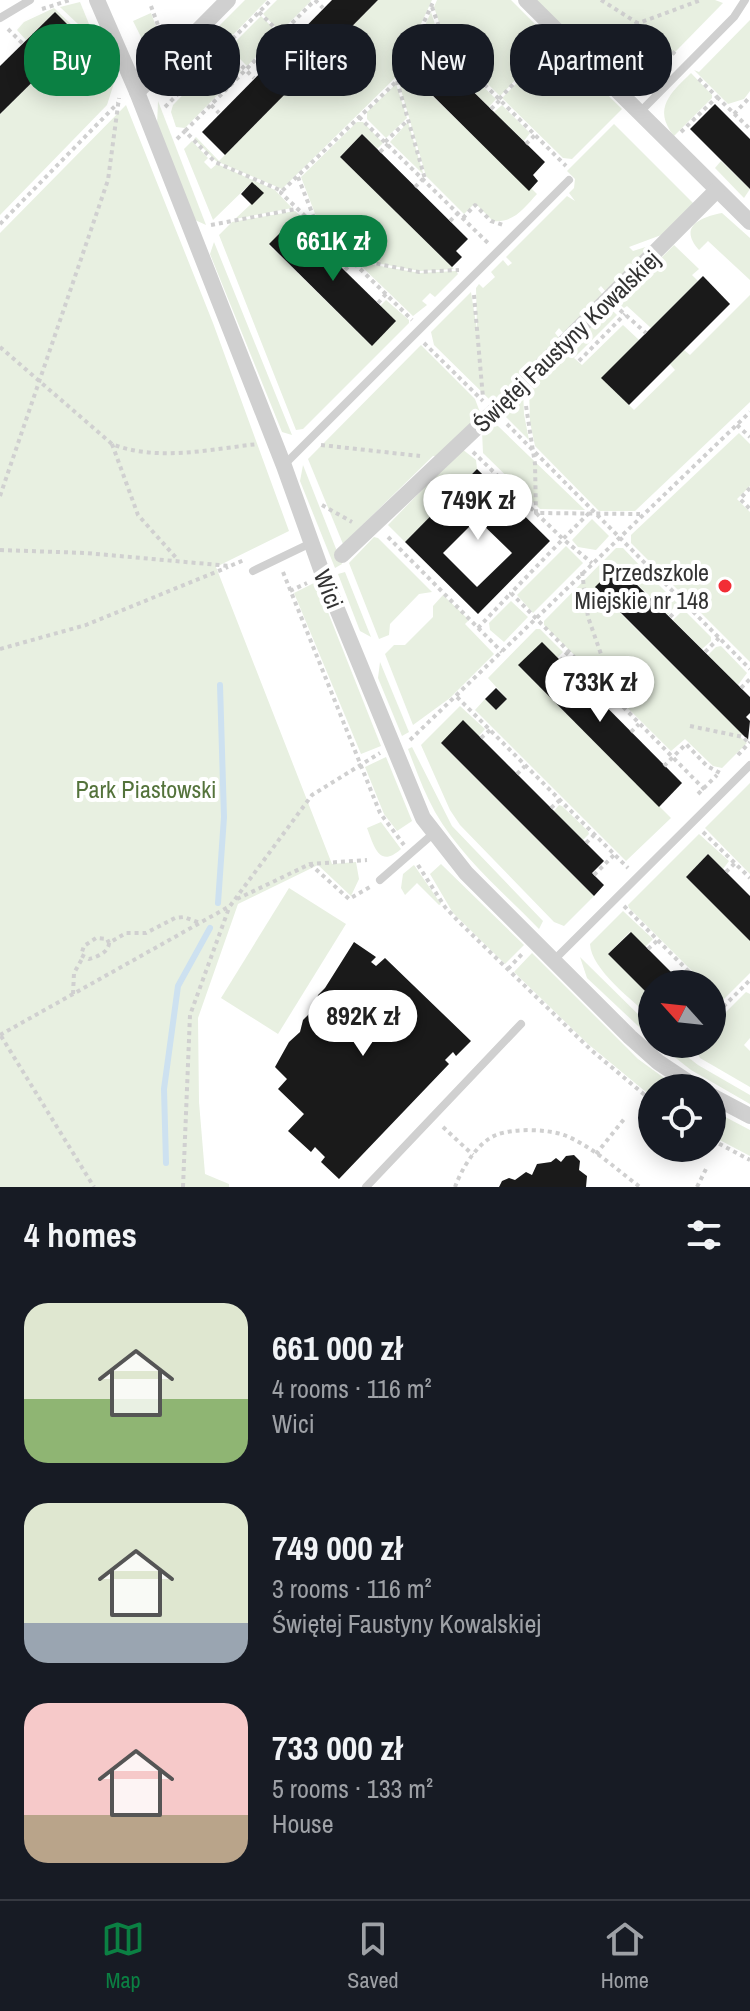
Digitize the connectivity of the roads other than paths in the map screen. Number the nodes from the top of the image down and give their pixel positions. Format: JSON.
{"nodes":[{"id":1,"x":30,"y":0,"type":"edge"},
{"id":2,"x":97,"y":0,"type":"edge"},
{"id":3,"x":228,"y":0,"type":"edge"},
{"id":4,"x":526,"y":0,"type":"edge"},
{"id":5,"x":745,"y":0,"type":"edge"},
{"id":6,"x":0,"y":18,"type":"edge"},
{"id":7,"x":205,"y":24,"type":"edge"},
{"id":8,"x":136,"y":90,"type":"edge"},
{"id":9,"x":139,"y":96,"type":"edge"},
{"id":10,"x":639,"y":113,"type":"junction"},
{"id":11,"x":565,"y":176,"type":"road end"},
{"id":12,"x":717,"y":190,"type":"junction"},
{"id":13,"x":750,"y":222,"type":"edge"},
{"id":14,"x":284,"y":466,"type":"junction"},
{"id":15,"x":311,"y":542,"type":"junction"},
{"id":16,"x":342,"y":555,"type":"dead end"},
{"id":17,"x":253,"y":571,"type":"dead end"},
{"id":18,"x":750,"y":765,"type":"edge"},
{"id":19,"x":434,"y":833,"type":"junction"},
{"id":20,"x":380,"y":880,"type":"road end"},
{"id":21,"x":553,"y":960,"type":"junction"},
{"id":22,"x":521,"y":1024,"type":"dead end"},
{"id":23,"x":675,"y":1074,"type":"edge"},
{"id":24,"x":726,"y":1103,"type":"edge"},
{"id":25,"x":750,"y":1116,"type":"edge"},
{"id":26,"x":366,"y":1187,"type":"edge"}],
"edges":[{"from":1,"to":6,"type":"lane"},
{"from":2,"to":8,"type":"street","name":"Wici"},
{"from":3,"to":7,"type":"street"},
{"from":4,"to":10,"type":"street"},
{"from":5,"to":10,"type":"lane"},
{"from":9,"to":14,"type":"street","name":"Wici"},
{"from":10,"to":12,"type":"street"},
{"from":11,"to":14,"type":"lane"},
{"from":12,"to":13,"type":"street"},
{"from":12,"to":16,"type":"street","name":"Świętej Faustyny Kowalskiej"},
{"from":14,"to":15,"type":"street","name":"Wici"},
{"from":15,"to":17,"type":"lane"},
{"from":15,"to":19,"type":"street","name":"Wici"},
{"from":18,"to":21,"type":"lane"},
{"from":19,"to":20,"type":"lane"},
{"from":19,"to":21,"type":"street","name":"Wici"},
{"from":21,"to":23,"type":"street","name":"Wici"},
{"from":22,"to":26,"type":"lane"},
{"from":24,"to":25,"type":"street"}]}
